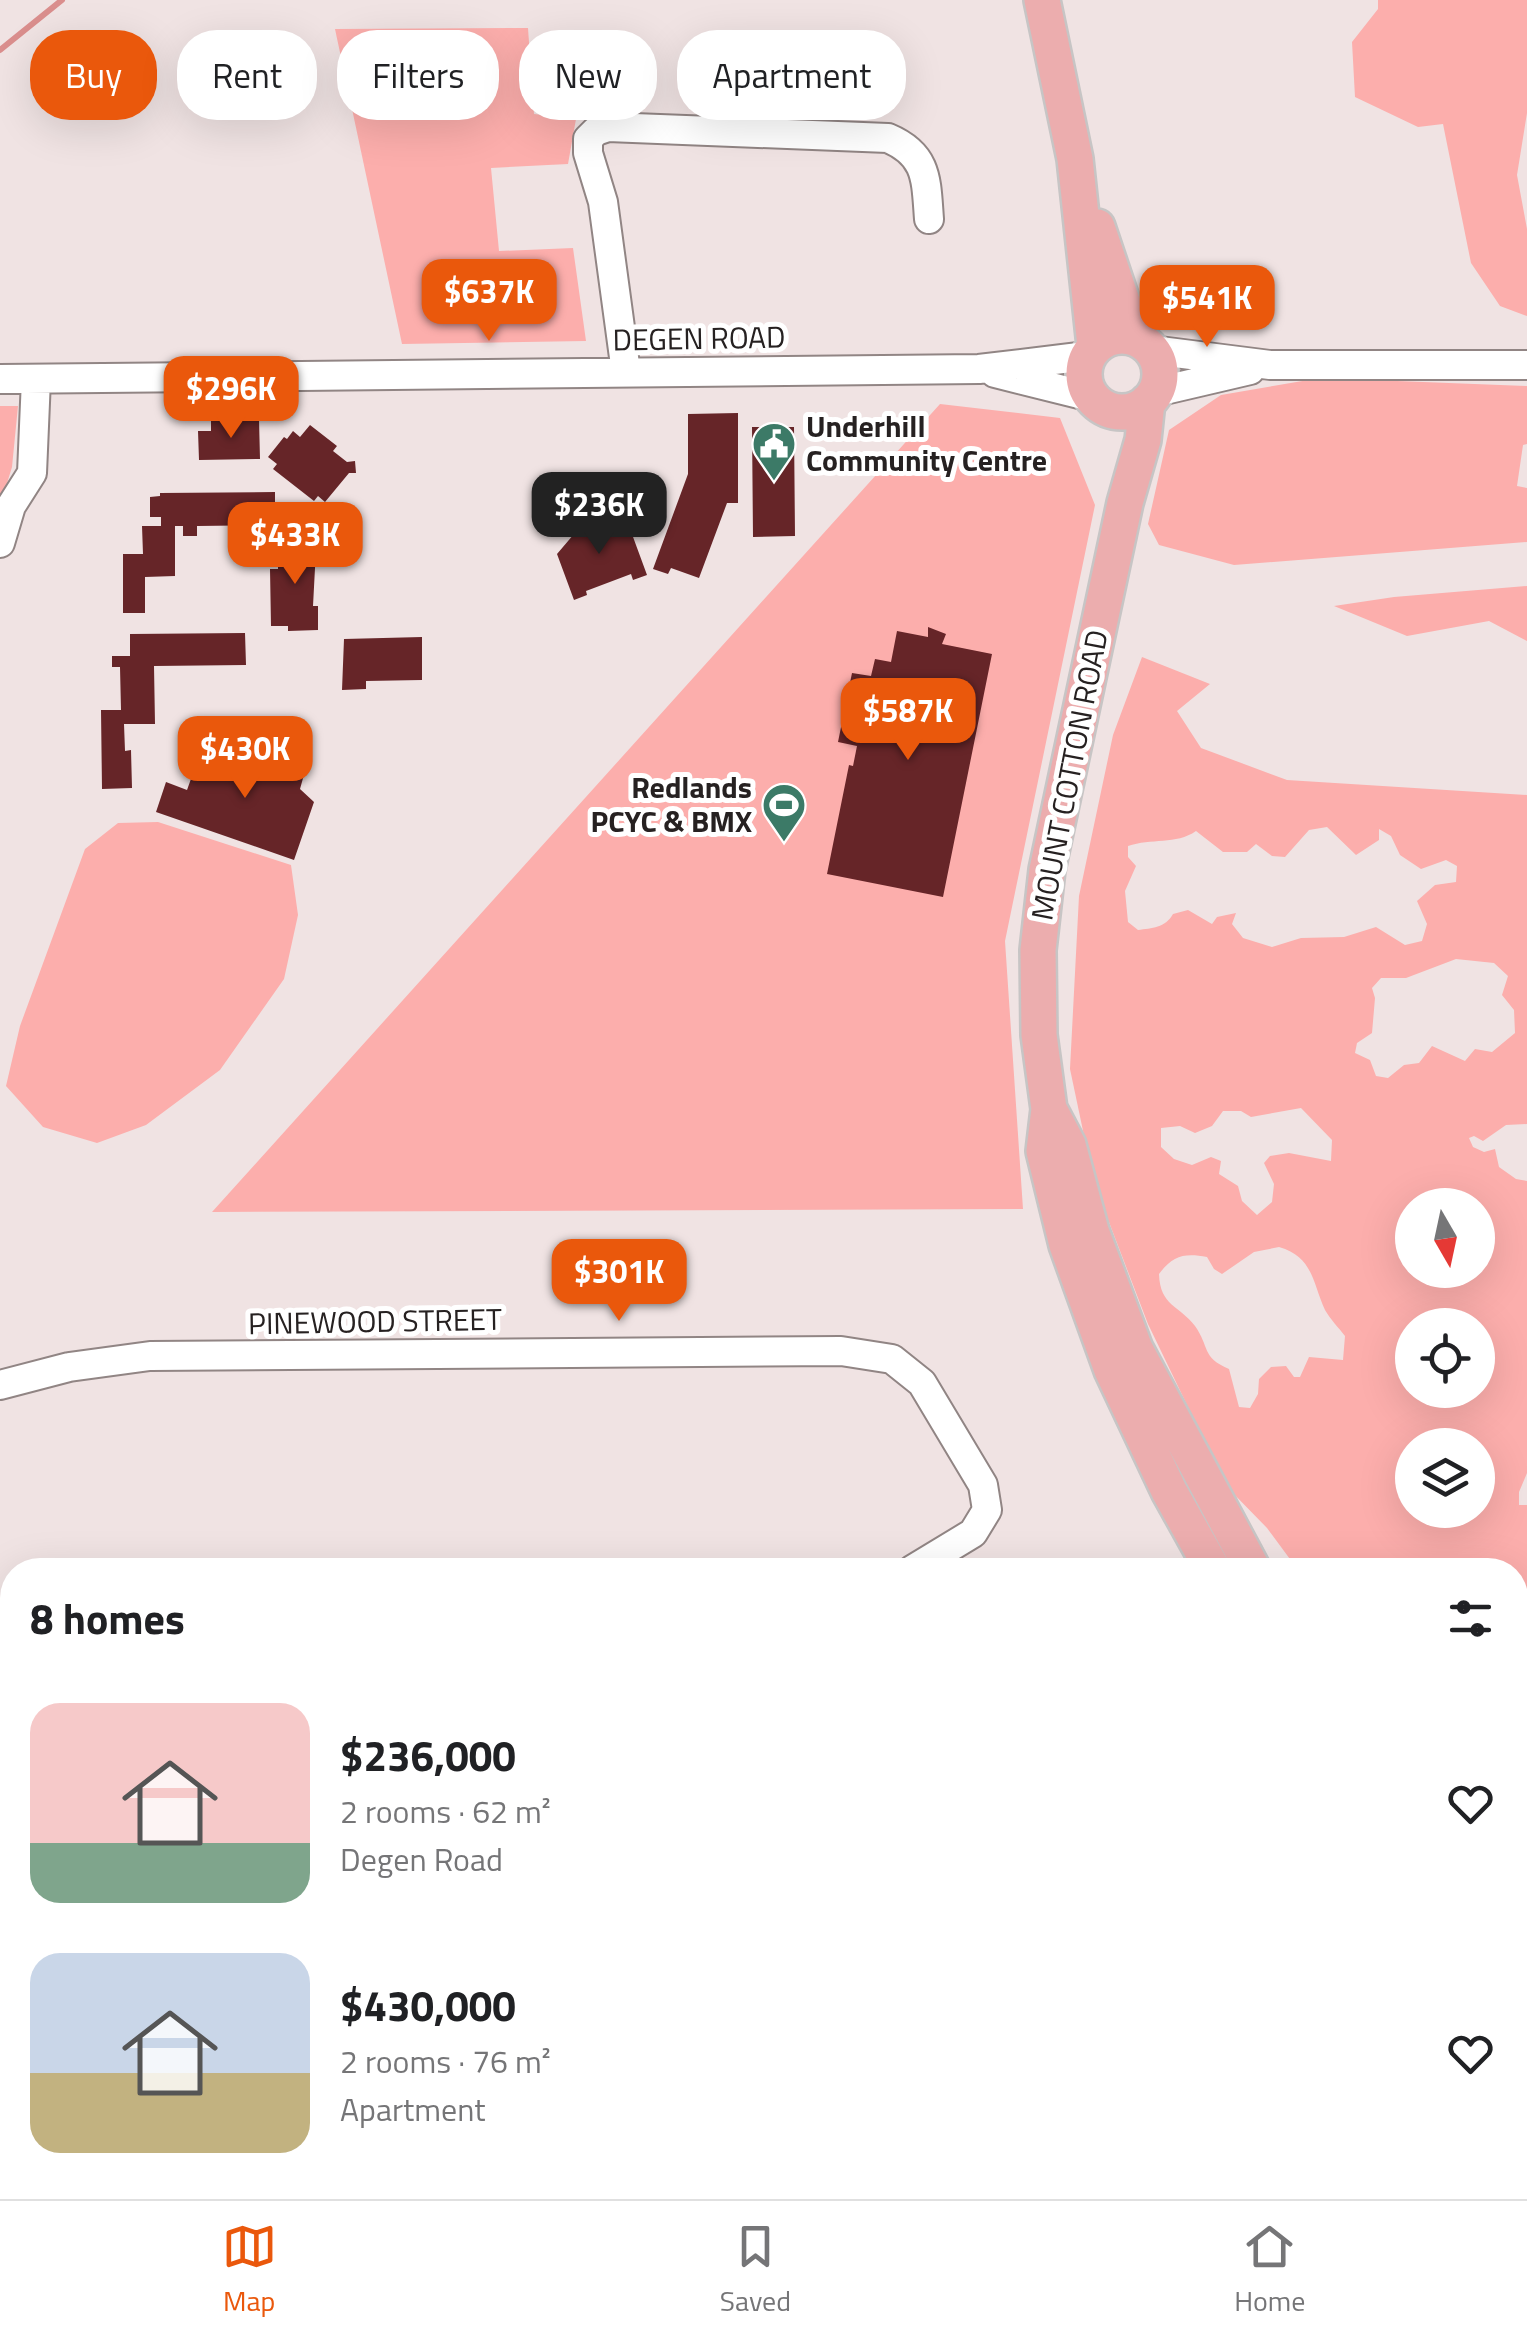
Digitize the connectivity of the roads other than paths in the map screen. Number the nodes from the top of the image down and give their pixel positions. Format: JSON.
{"nodes":[{"id":1,"x":1042,"y":0,"type":"edge"},
{"id":2,"x":1075,"y":159,"type":"junction"},
{"id":3,"x":930,"y":219,"type":"dead end"},
{"id":4,"x":1143,"y":343,"type":"junction"},
{"id":5,"x":1091,"y":351,"type":"junction"},
{"id":6,"x":1270,"y":365,"type":"junction"},
{"id":7,"x":1527,"y":365,"type":"edge"},
{"id":8,"x":979,"y":368,"type":"junction"},
{"id":9,"x":626,"y":372,"type":"junction"},
{"id":10,"x":0,"y":379,"type":"edge"},
{"id":11,"x":36,"y":379,"type":"junction"},
{"id":12,"x":1152,"y":397,"type":"junction"},
{"id":13,"x":1099,"y":403,"type":"junction"},
{"id":14,"x":1125,"y":503,"type":"junction"},
{"id":15,"x":0,"y":543,"type":"edge"},
{"id":16,"x":1049,"y":1109,"type":"junction"},
{"id":17,"x":0,"y":1385,"type":"edge"},
{"id":18,"x":932,"y":1558,"type":"edge"},
{"id":19,"x":1207,"y":1558,"type":"edge"},
{"id":20,"x":1248,"y":1558,"type":"edge"}],
"edges":[{"from":1,"to":2,"type":"main road"},
{"from":2,"to":4,"type":"main road"},
{"from":2,"to":5,"type":"main road"},
{"from":3,"to":9,"type":"street"},
{"from":4,"to":5,"type":"main road"},
{"from":4,"to":6,"type":"street"},
{"from":4,"to":12,"type":"main road"},
{"from":5,"to":8,"type":"street","name":"DEGEN ROAD"},
{"from":5,"to":13,"type":"main road"},
{"from":6,"to":7,"type":"street"},
{"from":6,"to":12,"type":"street"},
{"from":8,"to":9,"type":"street","name":"DEGEN ROAD"},
{"from":8,"to":13,"type":"street","name":"DEGEN ROAD"},
{"from":9,"to":11,"type":"street","name":"DEGEN ROAD"},
{"from":10,"to":11,"type":"street","name":"DEGEN ROAD"},
{"from":11,"to":15,"type":"street"},
{"from":12,"to":13,"type":"main road"},
{"from":12,"to":14,"type":"main road","name":"MOUNT COTTON ROAD"},
{"from":13,"to":14,"type":"main road","name":"MOUNT COTTON ROAD"},
{"from":14,"to":16,"type":"main road","name":"MOUNT COTTON ROAD"},
{"from":16,"to":19,"type":"main road","name":"MOUNT COTTON ROAD"},
{"from":16,"to":20,"type":"main road","name":"MOUNT COTTON ROAD"},
{"from":17,"to":18,"type":"street","name":"PINEWOOD STREET"}]}
